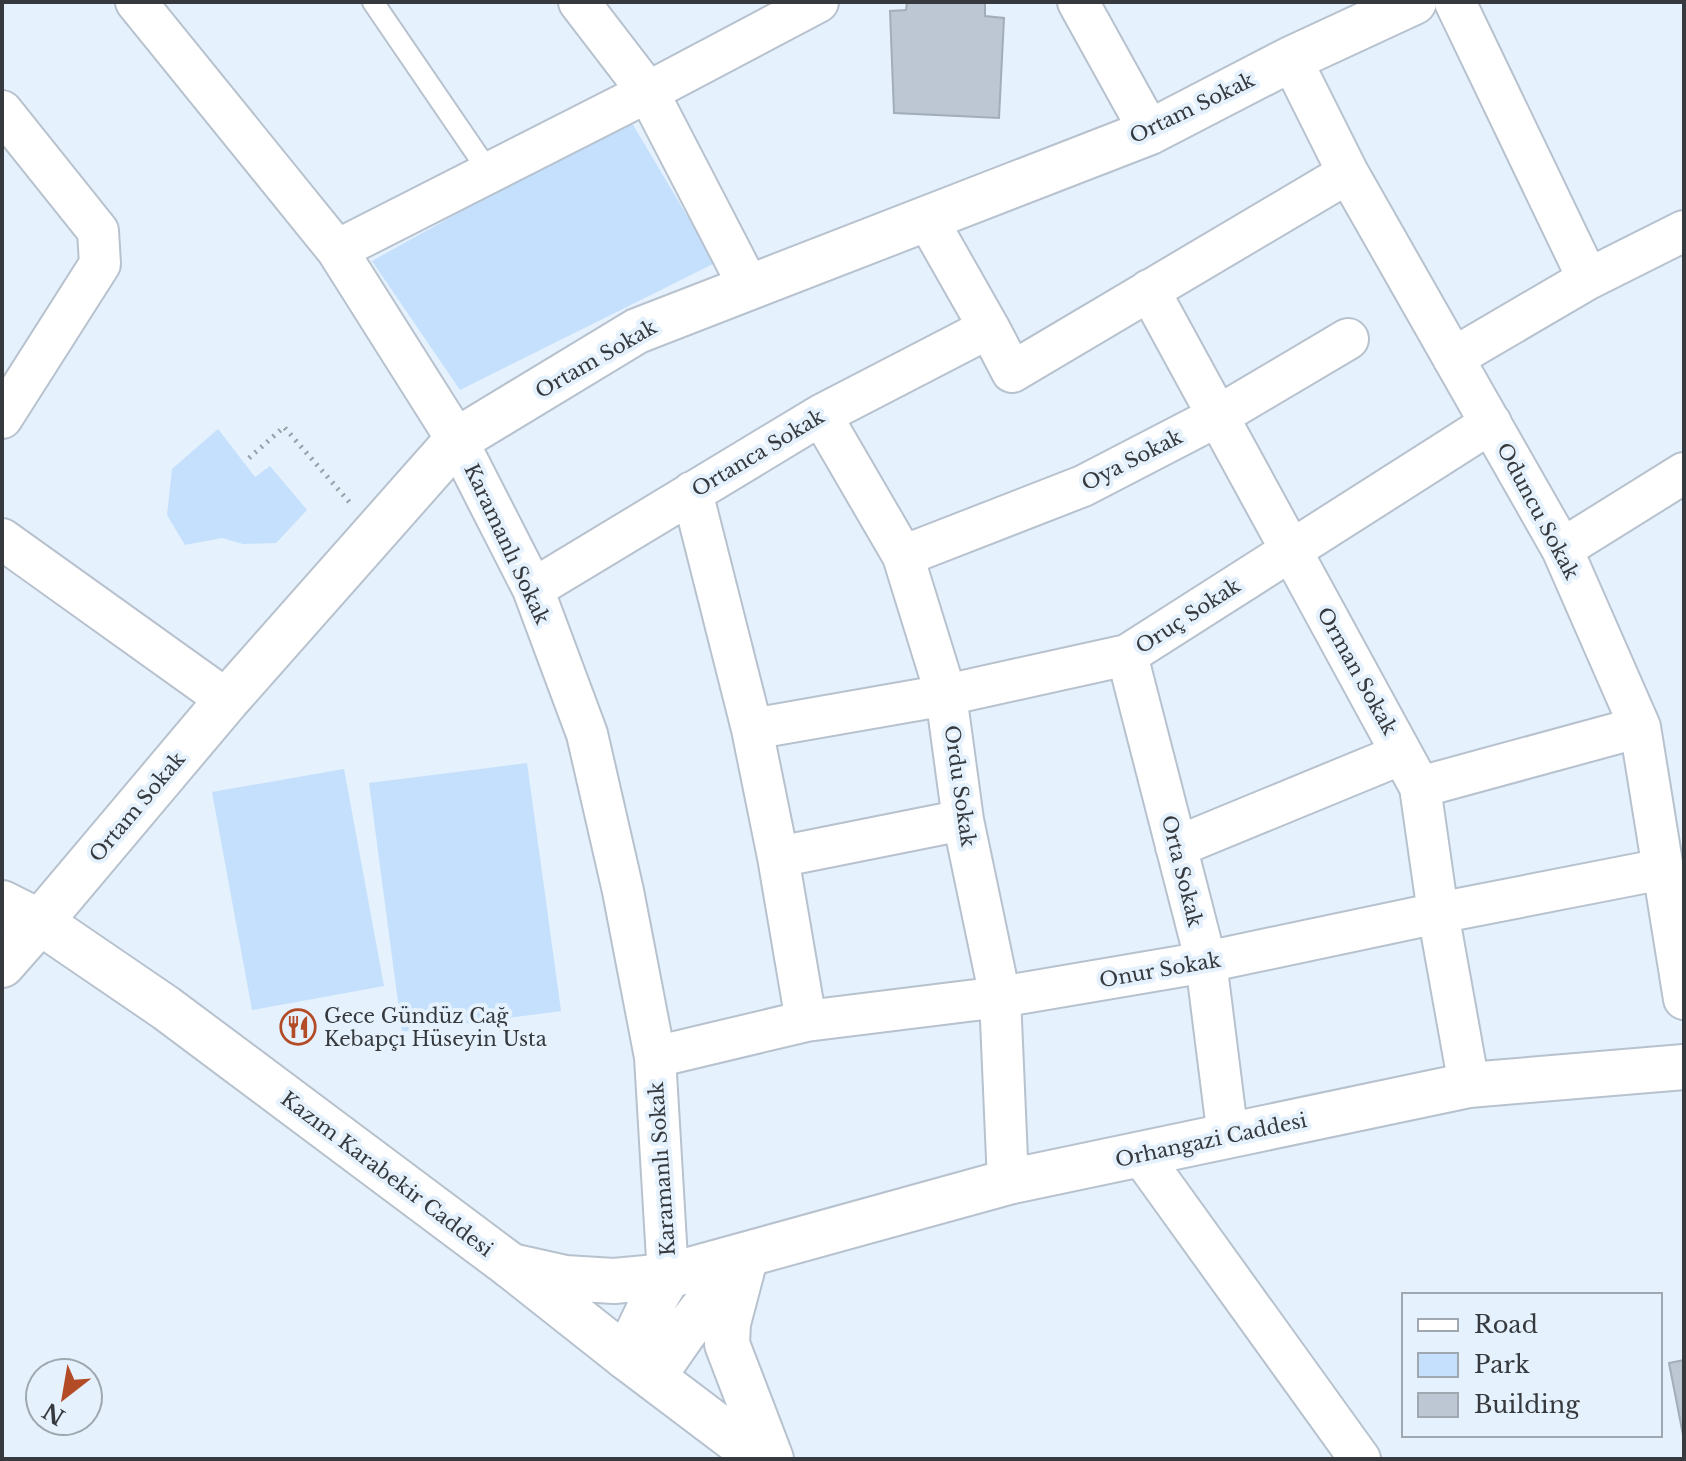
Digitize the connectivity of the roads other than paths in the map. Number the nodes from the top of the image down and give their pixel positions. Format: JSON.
{"nodes":[{"id":1,"x":136,"y":2,"type":"edge"},
{"id":2,"x":373,"y":2,"type":"edge"},
{"id":3,"x":579,"y":2,"type":"edge"},
{"id":4,"x":818,"y":2,"type":"edge"},
{"id":5,"x":1078,"y":2,"type":"edge"},
{"id":6,"x":1414,"y":2,"type":"edge"},
{"id":7,"x":1455,"y":2,"type":"edge"},
{"id":8,"x":1291,"y":59,"type":"junction"},
{"id":9,"x":648,"y":92,"type":"junction"},
{"id":10,"x":2,"y":111,"type":"edge"},
{"id":11,"x":1150,"y":132,"type":"junction"},
{"id":12,"x":489,"y":172,"type":"junction"},
{"id":13,"x":1348,"y":173,"type":"junction"},
{"id":14,"x":926,"y":217,"type":"junction"},
{"id":15,"x":1684,"y":231,"type":"edge"},
{"id":16,"x":337,"y":250,"type":"junction"},
{"id":17,"x":1588,"y":279,"type":"junction"},
{"id":18,"x":749,"y":287,"type":"junction"},
{"id":19,"x":1149,"y":290,"type":"junction"},
{"id":20,"x":989,"y":328,"type":"junction"},
{"id":21,"x":1348,"y":339,"type":"dead end"},
{"id":22,"x":1453,"y":358,"type":"junction"},
{"id":23,"x":821,"y":415,"type":"junction"},
{"id":24,"x":1218,"y":416,"type":"junction"},
{"id":25,"x":2,"y":418,"type":"edge"},
{"id":26,"x":1491,"y":423,"type":"junction"},
{"id":27,"x":457,"y":440,"type":"junction"},
{"id":28,"x":1684,"y":473,"type":"edge"},
{"id":29,"x":692,"y":492,"type":"junction"},
{"id":30,"x":2,"y":539,"type":"edge"},
{"id":31,"x":1562,"y":549,"type":"junction"},
{"id":32,"x":1291,"y":550,"type":"junction"},
{"id":33,"x":903,"y":556,"type":"junction"},
{"id":34,"x":533,"y":589,"type":"junction"},
{"id":35,"x":1127,"y":655,"type":"junction"},
{"id":36,"x":946,"y":695,"type":"junction"},
{"id":37,"x":227,"y":700,"type":"junction"},
{"id":38,"x":1640,"y":727,"type":"junction"},
{"id":39,"x":752,"y":729,"type":"junction"},
{"id":40,"x":1411,"y":771,"type":"junction"},
{"id":41,"x":1668,"y":795,"type":"edge"},
{"id":42,"x":963,"y":820,"type":"junction"},
{"id":43,"x":1176,"y":847,"type":"junction"},
{"id":44,"x":778,"y":857,"type":"junction"},
{"id":45,"x":1663,"y":869,"type":"junction"},
{"id":46,"x":2,"y":903,"type":"edge"},
{"id":47,"x":1438,"y":913,"type":"junction"},
{"id":48,"x":40,"y":922,"type":"junction"},
{"id":49,"x":1206,"y":962,"type":"junction"},
{"id":50,"x":2,"y":965,"type":"edge"},
{"id":51,"x":1000,"y":997,"type":"junction"},
{"id":52,"x":1684,"y":999,"type":"edge"},
{"id":53,"x":806,"y":1021,"type":"junction"},
{"id":54,"x":655,"y":1057,"type":"junction"},
{"id":55,"x":1684,"y":1067,"type":"edge"},
{"id":56,"x":1469,"y":1085,"type":"junction"},
{"id":57,"x":1228,"y":1137,"type":"junction"},
{"id":58,"x":1141,"y":1155,"type":"junction"},
{"id":59,"x":1008,"y":1182,"type":"junction"},
{"id":60,"x":746,"y":1255,"type":"junction"},
{"id":61,"x":511,"y":1266,"type":"junction"},
{"id":62,"x":668,"y":1276,"type":"junction"},
{"id":63,"x":640,"y":1367,"type":"junction"},
{"id":64,"x":761,"y":1459,"type":"edge"},
{"id":65,"x":771,"y":1459,"type":"edge"},
{"id":66,"x":1360,"y":1459,"type":"edge"}],
"edges":[{"from":1,"to":16,"type":"street","name":"Karamanlı Sokak"},
{"from":2,"to":12,"type":"lane"},
{"from":3,"to":9,"type":"street"},
{"from":4,"to":9,"type":"street"},
{"from":5,"to":11,"type":"street"},
{"from":6,"to":8,"type":"street","name":"Ortam Sokak"},
{"from":7,"to":17,"type":"street"},
{"from":8,"to":11,"type":"street","name":"Ortam Sokak"},
{"from":8,"to":13,"type":"street","name":"Oduncu Sokak"},
{"from":9,"to":12,"type":"street"},
{"from":9,"to":18,"type":"street"},
{"from":10,"to":25,"type":"street"},
{"from":11,"to":14,"type":"street","name":"Ortam Sokak"},
{"from":12,"to":16,"type":"street"},
{"from":13,"to":19,"type":"street"},
{"from":13,"to":22,"type":"street","name":"Oduncu Sokak"},
{"from":14,"to":18,"type":"street","name":"Ortam Sokak"},
{"from":14,"to":20,"type":"street"},
{"from":15,"to":17,"type":"street"},
{"from":16,"to":27,"type":"street","name":"Karamanlı Sokak"},
{"from":17,"to":22,"type":"street"},
{"from":18,"to":27,"type":"street","name":"Ortam Sokak"},
{"from":19,"to":20,"type":"street"},
{"from":19,"to":24,"type":"street","name":"Orman Sokak"},
{"from":20,"to":23,"type":"street","name":"Ortanca Sokak"},
{"from":21,"to":24,"type":"street","name":"Oya Sokak"},
{"from":22,"to":26,"type":"street","name":"Oduncu Sokak"},
{"from":23,"to":29,"type":"street","name":"Ortanca Sokak"},
{"from":23,"to":33,"type":"street","name":"Ordu Sokak"},
{"from":24,"to":32,"type":"street","name":"Orman Sokak"},
{"from":24,"to":33,"type":"street","name":"Oya Sokak"},
{"from":26,"to":31,"type":"street","name":"Oduncu Sokak"},
{"from":26,"to":32,"type":"street","name":"Oruç Sokak"},
{"from":27,"to":34,"type":"street","name":"Karamanlı Sokak"},
{"from":27,"to":37,"type":"street","name":"Ortam Sokak"},
{"from":28,"to":31,"type":"street"},
{"from":29,"to":34,"type":"street","name":"Ortanca Sokak"},
{"from":29,"to":39,"type":"street"},
{"from":30,"to":37,"type":"street"},
{"from":31,"to":38,"type":"street","name":"Oduncu Sokak"},
{"from":32,"to":35,"type":"street","name":"Oruç Sokak"},
{"from":32,"to":40,"type":"street","name":"Orman Sokak"},
{"from":33,"to":36,"type":"street","name":"Ordu Sokak"},
{"from":34,"to":54,"type":"street","name":"Karamanlı Sokak"},
{"from":35,"to":36,"type":"street","name":"Oruç Sokak"},
{"from":35,"to":43,"type":"street","name":"Orta Sokak"},
{"from":36,"to":39,"type":"street","name":"Oruç Sokak"},
{"from":36,"to":42,"type":"street","name":"Ordu Sokak"},
{"from":37,"to":48,"type":"street","name":"Ortam Sokak"},
{"from":38,"to":40,"type":"street"},
{"from":38,"to":41,"type":"street","name":"Oduncu Sokak"},
{"from":39,"to":44,"type":"street"},
{"from":40,"to":43,"type":"street"},
{"from":40,"to":47,"type":"street","name":"Orman Sokak"},
{"from":41,"to":45,"type":"street","name":"Oduncu Sokak"},
{"from":42,"to":44,"type":"street"},
{"from":42,"to":51,"type":"street","name":"Ordu Sokak"},
{"from":43,"to":49,"type":"street","name":"Orta Sokak"},
{"from":44,"to":53,"type":"street"},
{"from":45,"to":47,"type":"street","name":"Onur Sokak"},
{"from":45,"to":52,"type":"street","name":"Oduncu Sokak"},
{"from":46,"to":48,"type":"street","name":"Kazım Karabekir Caddesi"},
{"from":47,"to":49,"type":"street","name":"Onur Sokak"},
{"from":47,"to":56,"type":"street","name":"Orman Sokak"},
{"from":48,"to":50,"type":"street","name":"Ortam Sokak"},
{"from":48,"to":61,"type":"street","name":"Kazım Karabekir Caddesi"},
{"from":49,"to":51,"type":"street","name":"Onur Sokak"},
{"from":49,"to":57,"type":"street","name":"Orta Sokak"},
{"from":51,"to":53,"type":"street","name":"Onur Sokak"},
{"from":51,"to":59,"type":"street","name":"Ordu Sokak"},
{"from":53,"to":54,"type":"street","name":"Onur Sokak"},
{"from":54,"to":62,"type":"street","name":"Karamanlı Sokak"},
{"from":55,"to":56,"type":"street","name":"Orhangazi Caddesi"},
{"from":56,"to":57,"type":"street","name":"Orhangazi Caddesi"},
{"from":57,"to":58,"type":"street","name":"Orhangazi Caddesi"},
{"from":58,"to":59,"type":"street","name":"Orhangazi Caddesi"},
{"from":58,"to":66,"type":"street"},
{"from":59,"to":60,"type":"street","name":"Orhangazi Caddesi"},
{"from":60,"to":62,"type":"street","name":"Orhangazi Caddesi"},
{"from":60,"to":63,"type":"street"},
{"from":60,"to":65,"type":"street"},
{"from":61,"to":62,"type":"street","name":"Orhangazi Caddesi"},
{"from":61,"to":63,"type":"street","name":"Kazım Karabekir Caddesi"},
{"from":62,"to":63,"type":"street"},
{"from":63,"to":64,"type":"street","name":"Kazım Karabekir Caddesi"}]}
